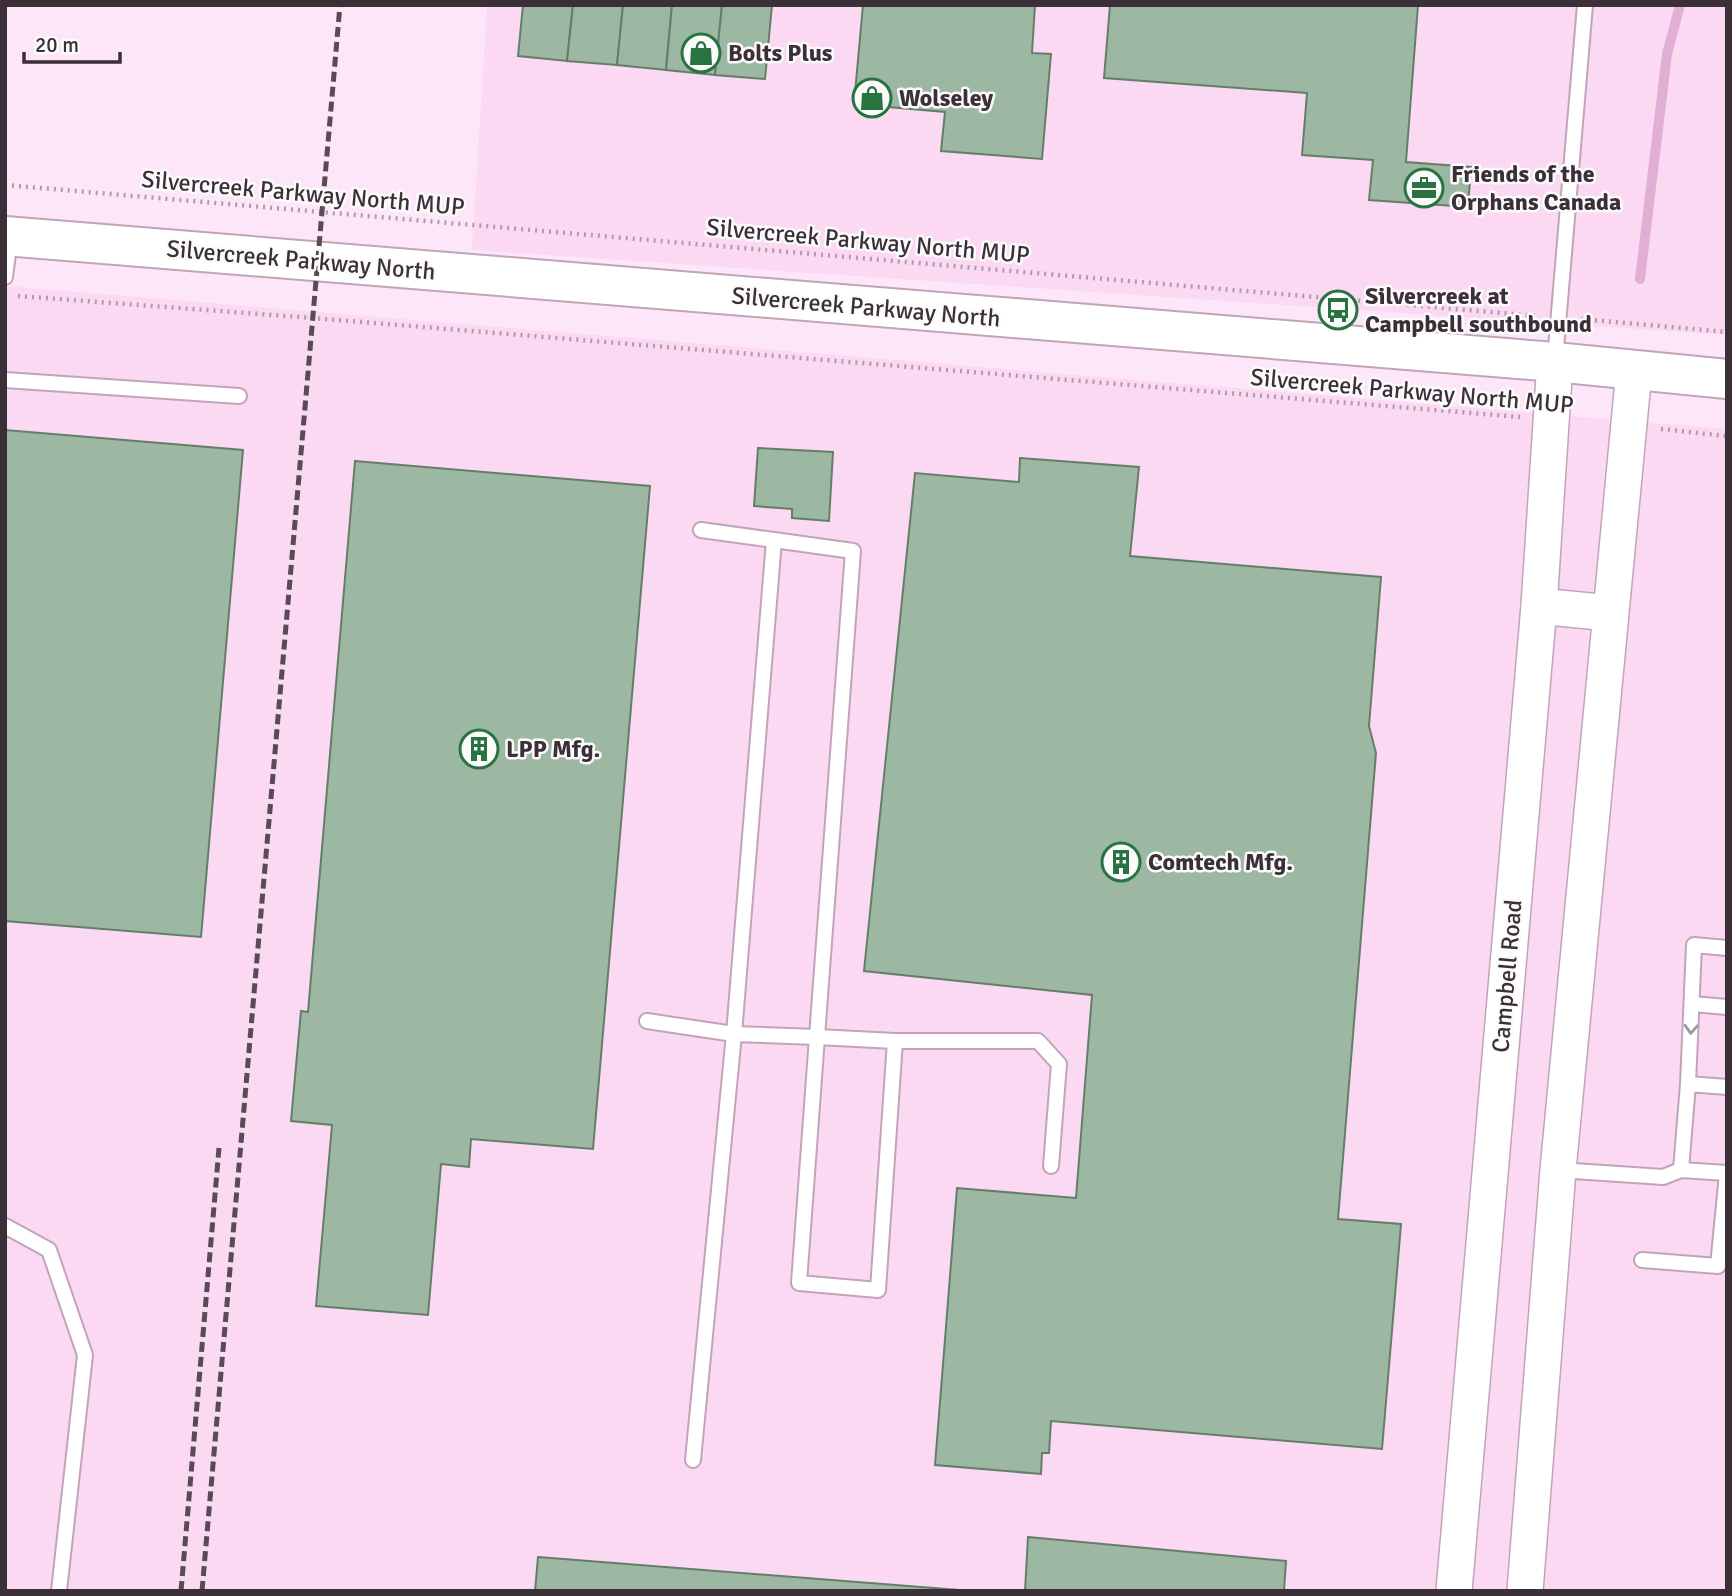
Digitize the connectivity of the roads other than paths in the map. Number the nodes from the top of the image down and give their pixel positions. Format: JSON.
{"nodes":[{"id":1,"x":1585,"y":5,"type":"edge"},
{"id":2,"x":8,"y":236,"type":"edge"},
{"id":3,"x":5,"y":277,"type":"edge"},
{"id":4,"x":1555,"y":362,"type":"junction"},
{"id":5,"x":1634,"y":371,"type":"junction"},
{"id":6,"x":1727,"y":377,"type":"edge"},
{"id":7,"x":5,"y":380,"type":"edge"},
{"id":8,"x":239,"y":396,"type":"dead end"},
{"id":9,"x":701,"y":530,"type":"dead end"},
{"id":10,"x":774,"y":540,"type":"junction"},
{"id":11,"x":1539,"y":606,"type":"junction"},
{"id":12,"x":1610,"y":612,"type":"junction"},
{"id":13,"x":1727,"y":948,"type":"edge"},
{"id":14,"x":1692,"y":1004,"type":"junction"},
{"id":15,"x":1727,"y":1007,"type":"edge"},
{"id":16,"x":647,"y":1021,"type":"dead end"},
{"id":17,"x":734,"y":1034,"type":"junction"},
{"id":18,"x":817,"y":1037,"type":"junction"},
{"id":19,"x":895,"y":1041,"type":"junction"},
{"id":20,"x":1688,"y":1084,"type":"junction"},
{"id":21,"x":1727,"y":1087,"type":"edge"},
{"id":22,"x":1051,"y":1166,"type":"dead end"},
{"id":23,"x":1558,"y":1170,"type":"junction"},
{"id":24,"x":1681,"y":1170,"type":"junction"},
{"id":25,"x":1727,"y":1173,"type":"edge"},
{"id":26,"x":5,"y":1226,"type":"edge"},
{"id":27,"x":1642,"y":1260,"type":"dead end"},
{"id":28,"x":694,"y":1460,"type":"dead end"},
{"id":29,"x":59,"y":1591,"type":"edge"},
{"id":30,"x":1454,"y":1591,"type":"edge"},
{"id":31,"x":1525,"y":1591,"type":"edge"}],
"edges":[{"from":1,"to":4,"type":"lane"},
{"from":2,"to":3,"type":"lane"},
{"from":2,"to":4,"type":"main road","name":"Silvercreek Parkway North"},
{"from":4,"to":5,"type":"main road","name":"Silvercreek Parkway North"},
{"from":4,"to":11,"type":"street","name":"Campbell Road"},
{"from":5,"to":6,"type":"main road","name":"Silvercreek Parkway North"},
{"from":5,"to":12,"type":"street"},
{"from":7,"to":8,"type":"lane"},
{"from":9,"to":10,"type":"lane"},
{"from":10,"to":17,"type":"lane"},
{"from":10,"to":18,"type":"lane"},
{"from":11,"to":12,"type":"street"},
{"from":11,"to":30,"type":"street","name":"Campbell Road"},
{"from":12,"to":23,"type":"street"},
{"from":13,"to":14,"type":"lane"},
{"from":14,"to":15,"type":"lane"},
{"from":14,"to":20,"type":"lane","one_way":true},
{"from":16,"to":17,"type":"lane"},
{"from":17,"to":18,"type":"lane"},
{"from":17,"to":28,"type":"lane"},
{"from":18,"to":19,"type":"lane"},
{"from":18,"to":19,"type":"lane"},
{"from":19,"to":22,"type":"lane"},
{"from":20,"to":21,"type":"lane"},
{"from":20,"to":24,"type":"lane"},
{"from":23,"to":24,"type":"lane"},
{"from":23,"to":31,"type":"street"},
{"from":24,"to":25,"type":"lane"},
{"from":25,"to":27,"type":"lane"},
{"from":26,"to":29,"type":"lane"}]}
